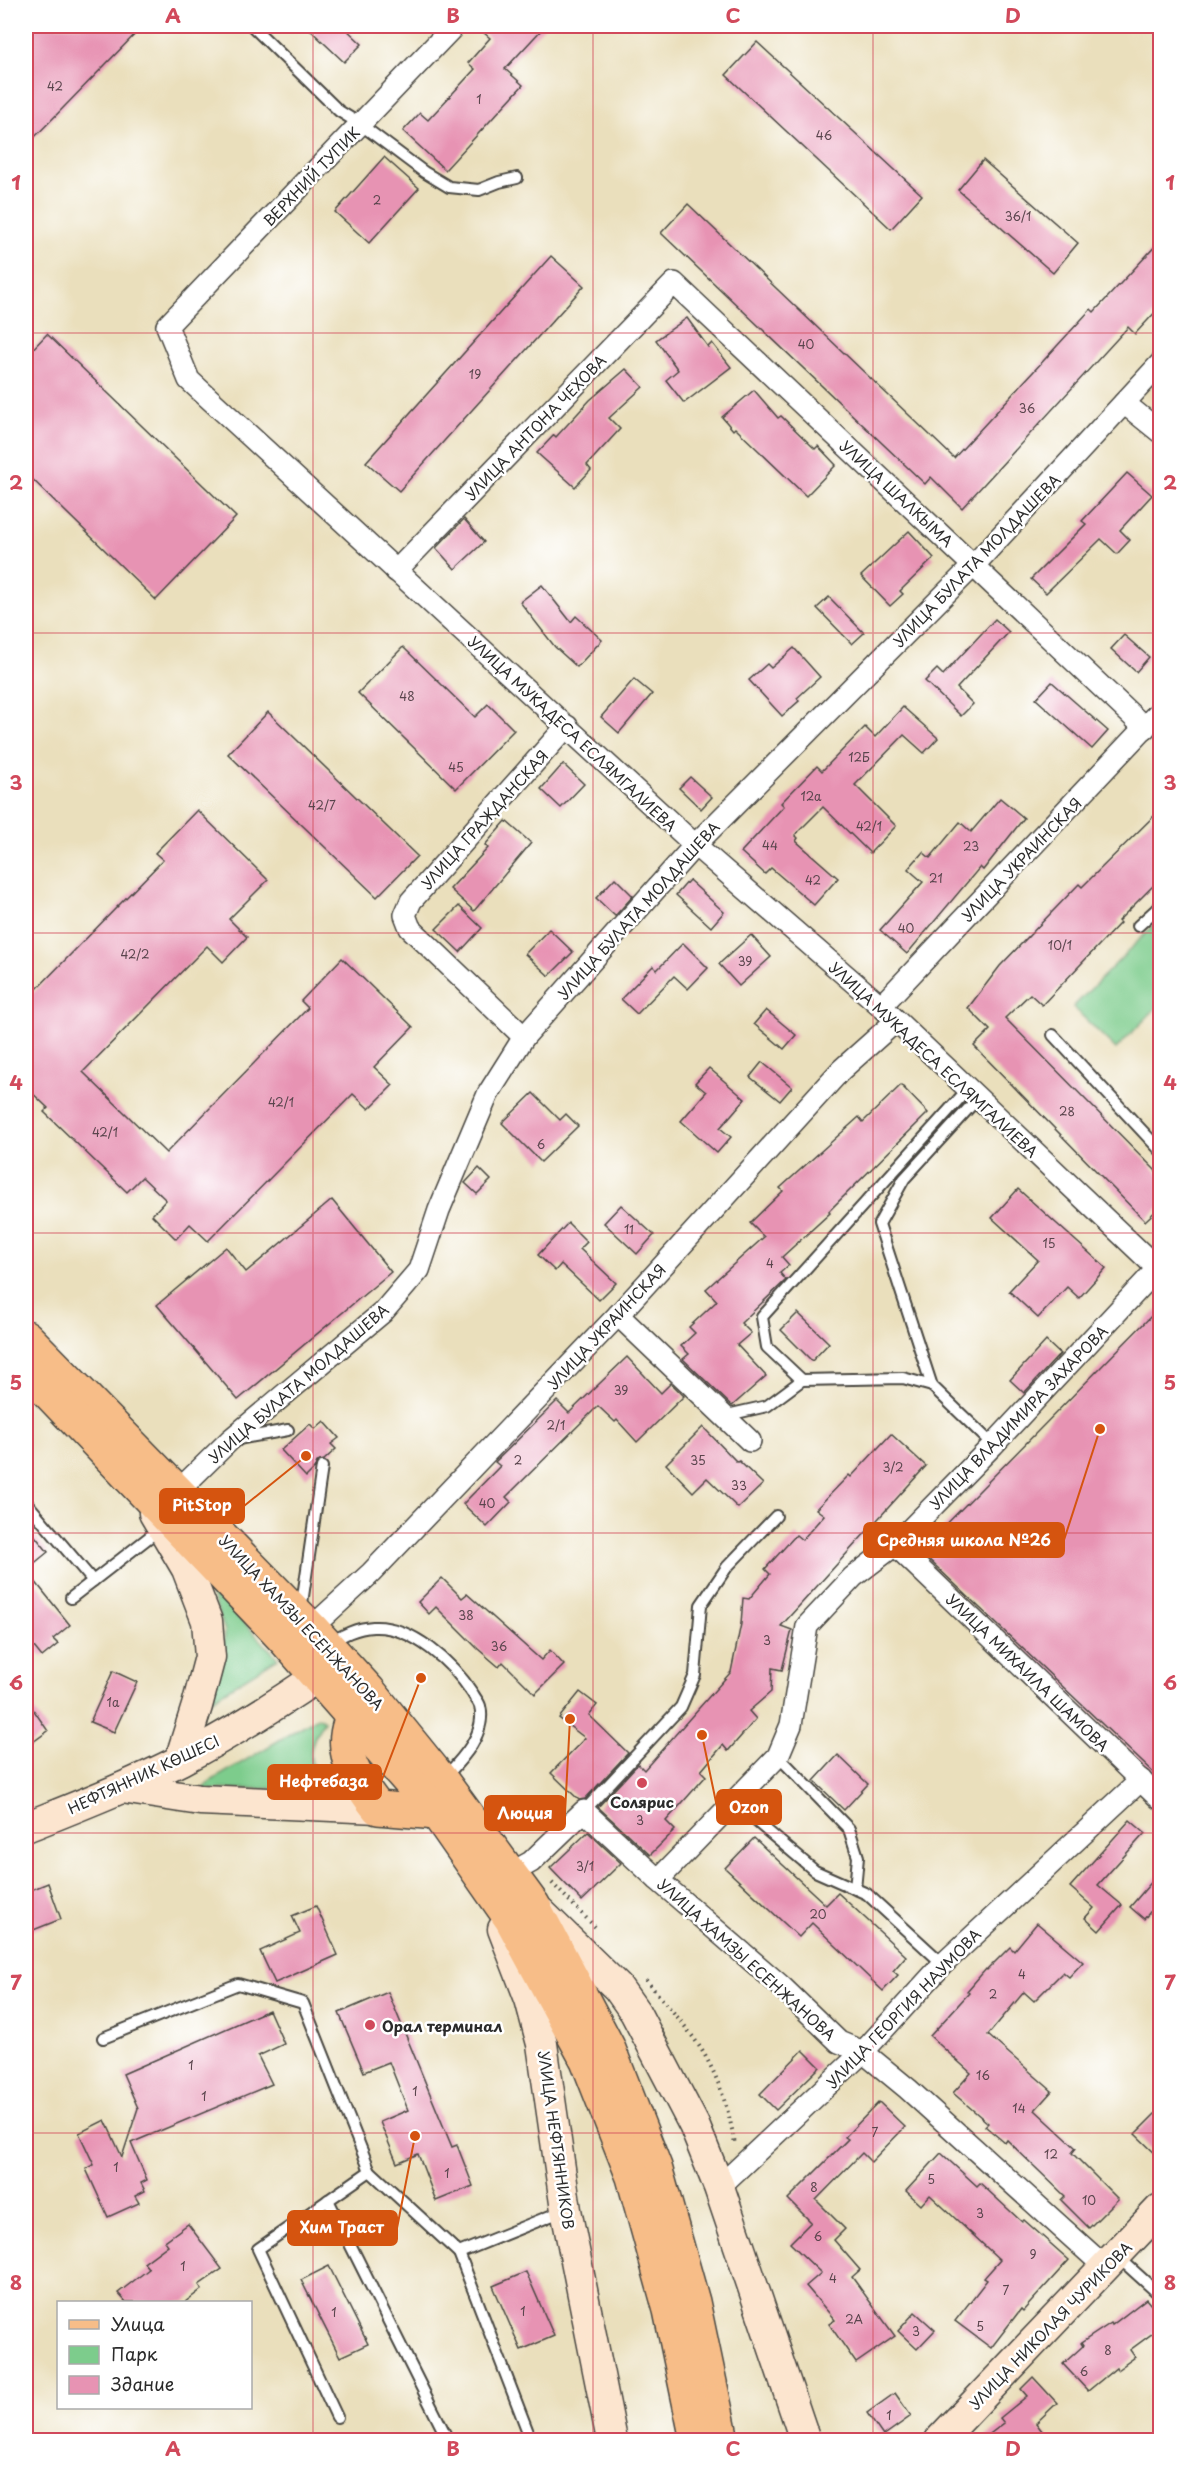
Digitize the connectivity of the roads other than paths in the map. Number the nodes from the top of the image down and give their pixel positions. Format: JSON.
{"nodes":[{"id":1,"x":252,"y":26,"type":"edge"},
{"id":2,"x":454,"y":26,"type":"edge"},
{"id":3,"x":360,"y":124,"type":"junction"},
{"id":4,"x":517,"y":177,"type":"dead end"},
{"id":5,"x":674,"y":283,"type":"joint"},
{"id":6,"x":167,"y":326,"type":"joint"},
{"id":7,"x":1161,"y":364,"type":"edge"},
{"id":8,"x":1124,"y":403,"type":"junction"},
{"id":9,"x":1161,"y":432,"type":"edge"},
{"id":10,"x":974,"y":565,"type":"junction"},
{"id":11,"x":396,"y":571,"type":"junction"},
{"id":12,"x":1161,"y":711,"type":"edge"},
{"id":13,"x":567,"y":726,"type":"junction"},
{"id":14,"x":1145,"y":728,"type":"junction"},
{"id":15,"x":694,"y":845,"type":"junction"},
{"id":16,"x":1161,"y":906,"type":"edge"},
{"id":17,"x":1138,"y":926,"type":"dead end"},
{"id":18,"x":880,"y":1006,"type":"junction"},
{"id":19,"x":896,"y":1021,"type":"junction"},
{"id":20,"x":1053,"y":1035,"type":"dead end"},
{"id":21,"x":524,"y":1037,"type":"junction"},
{"id":22,"x":973,"y":1094,"type":"junction"},
{"id":23,"x":1161,"y":1150,"type":"edge"},
{"id":24,"x":1160,"y":1269,"type":"edge"},
{"id":25,"x":618,"y":1315,"type":"junction"},
{"id":26,"x":26,"y":1337,"type":"edge"},
{"id":27,"x":26,"y":1369,"type":"edge"},
{"id":28,"x":802,"y":1380,"type":"junction"},
{"id":29,"x":932,"y":1386,"type":"junction"},
{"id":30,"x":723,"y":1416,"type":"junction"},
{"id":31,"x":288,"y":1430,"type":"dead end"},
{"id":32,"x":230,"y":1440,"type":"junction"},
{"id":33,"x":750,"y":1441,"type":"dead end"},
{"id":34,"x":993,"y":1445,"type":"junction"},
{"id":35,"x":322,"y":1467,"type":"dead end"},
{"id":36,"x":178,"y":1491,"type":"junction"},
{"id":37,"x":144,"y":1492,"type":"junction"},
{"id":38,"x":26,"y":1502,"type":"edge"},
{"id":39,"x":776,"y":1516,"type":"dead end"},
{"id":40,"x":161,"y":1528,"type":"junction"},
{"id":41,"x":895,"y":1545,"type":"junction"},
{"id":42,"x":93,"y":1581,"type":"junction"},
{"id":43,"x":71,"y":1598,"type":"dead end"},
{"id":44,"x":319,"y":1645,"type":"junction"},
{"id":45,"x":360,"y":1703,"type":"junction"},
{"id":46,"x":778,"y":1756,"type":"junction"},
{"id":47,"x":180,"y":1760,"type":"junction"},
{"id":48,"x":1141,"y":1780,"type":"junction"},
{"id":49,"x":442,"y":1781,"type":"junction"},
{"id":50,"x":122,"y":1788,"type":"junction"},
{"id":51,"x":1161,"y":1799,"type":"edge"},
{"id":52,"x":378,"y":1808,"type":"junction"},
{"id":53,"x":584,"y":1811,"type":"junction"},
{"id":54,"x":437,"y":1813,"type":"junction"},
{"id":55,"x":757,"y":1822,"type":"dead end"},
{"id":56,"x":26,"y":1827,"type":"edge"},
{"id":57,"x":465,"y":1851,"type":"junction"},
{"id":58,"x":512,"y":1873,"type":"junction"},
{"id":59,"x":658,"y":1880,"type":"junction"},
{"id":60,"x":855,"y":1889,"type":"junction"},
{"id":61,"x":533,"y":1905,"type":"junction"},
{"id":62,"x":943,"y":1964,"type":"junction"},
{"id":63,"x":104,"y":2038,"type":"dead end"},
{"id":64,"x":863,"y":2052,"type":"junction"},
{"id":65,"x":370,"y":2171,"type":"junction"},
{"id":66,"x":719,"y":2187,"type":"junction"},
{"id":67,"x":327,"y":2200,"type":"junction"},
{"id":68,"x":1161,"y":2209,"type":"edge"},
{"id":69,"x":566,"y":2210,"type":"junction"},
{"id":70,"x":459,"y":2253,"type":"junction"},
{"id":71,"x":1111,"y":2261,"type":"junction"},
{"id":72,"x":1161,"y":2295,"type":"edge"},
{"id":73,"x":337,"y":2417,"type":"dead end"},
{"id":74,"x":448,"y":2440,"type":"edge"},
{"id":75,"x":531,"y":2440,"type":"edge"},
{"id":76,"x":612,"y":2440,"type":"edge"},
{"id":77,"x":697,"y":2440,"type":"edge"},
{"id":78,"x":722,"y":2440,"type":"edge"},
{"id":79,"x":805,"y":2440,"type":"edge"},
{"id":80,"x":940,"y":2440,"type":"edge"}],
"edges":[{"from":1,"to":3,"type":"lane"},
{"from":2,"to":3,"type":"street","name":"ВЕРХНИЙ ТУПИК"},
{"from":3,"to":4,"type":"lane"},
{"from":3,"to":6,"type":"street","name":"ВЕРХНИЙ ТУПИК"},
{"from":5,"to":10,"type":"street","name":"УЛИЦА ШАЛКЫМА"},
{"from":5,"to":11,"type":"street","name":"УЛИЦА АНТОНА ЧЕХОВА"},
{"from":6,"to":11,"type":"street","name":"УЛИЦА МУКАДЕСА ЕСЛЯМГАЛИЕВА"},
{"from":7,"to":8,"type":"street","name":"УЛИЦА БУЛАТА МОЛДАШЕВА"},
{"from":8,"to":9,"type":"street"},
{"from":8,"to":10,"type":"street","name":"УЛИЦА БУЛАТА МОЛДАШЕВА"},
{"from":10,"to":14,"type":"street","name":"УЛИЦА ШАЛКЫМА"},
{"from":10,"to":15,"type":"street","name":"УЛИЦА БУЛАТА МОЛДАШЕВА"},
{"from":11,"to":13,"type":"street","name":"УЛИЦА МУКАДЕСА ЕСЛЯМГАЛИЕВА"},
{"from":12,"to":14,"type":"street","name":"УЛИЦА УКРАИНСКАЯ"},
{"from":13,"to":15,"type":"street","name":"УЛИЦА МУКАДЕСА ЕСЛЯМГАЛИЕВА"},
{"from":13,"to":21,"type":"street","name":"УЛИЦА ГРАЖДАНСКАЯ"},
{"from":14,"to":18,"type":"street","name":"УЛИЦА УКРАИНСКАЯ"},
{"from":15,"to":18,"type":"street","name":"УЛИЦА МУКАДЕСА ЕСЛЯМГАЛИЕВА"},
{"from":15,"to":21,"type":"street","name":"УЛИЦА БУЛАТА МОЛДАШЕВА"},
{"from":16,"to":17,"type":"lane"},
{"from":18,"to":19,"type":"street","name":"УЛИЦА МУКАДЕСА ЕСЛЯМГАЛИЕВА"},
{"from":19,"to":22,"type":"street","name":"УЛИЦА МУКАДЕСА ЕСЛЯМГАЛИЕВА"},
{"from":19,"to":25,"type":"street","name":"УЛИЦА УКРАИНСКАЯ"},
{"from":20,"to":23,"type":"lane"},
{"from":21,"to":32,"type":"street","name":"УЛИЦА БУЛАТА МОЛДАШЕВА"},
{"from":22,"to":24,"type":"street","name":"УЛИЦА МУКАДЕСА ЕСЛЯМГАЛИЕВА"},
{"from":22,"to":28,"type":"lane"},
{"from":22,"to":29,"type":"lane"},
{"from":24,"to":34,"type":"street","name":"УЛИЦА ВЛАДИМИРА ЗАХАРОВА"},
{"from":25,"to":30,"type":"street"},
{"from":25,"to":44,"type":"street","name":"УЛИЦА УКРАИНСКАЯ"},
{"from":26,"to":36,"type":"main road","name":"УЛИЦА ХАМЗЫ ЕСЕНЖАНОВА"},
{"from":27,"to":37,"type":"main road","name":"УЛИЦА ХАМЗЫ ЕСЕНЖАНОВА"},
{"from":28,"to":29,"type":"lane"},
{"from":28,"to":30,"type":"lane"},
{"from":29,"to":34,"type":"lane"},
{"from":30,"to":33,"type":"street"},
{"from":31,"to":32,"type":"lane"},
{"from":32,"to":36,"type":"street","name":"УЛИЦА БУЛАТА МОЛДАШЕВА"},
{"from":34,"to":41,"type":"street","name":"УЛИЦА ВЛАДИМИРА ЗАХАРОВА"},
{"from":35,"to":44,"type":"lane"},
{"from":36,"to":44,"type":"main road","name":"УЛИЦА ХАМЗЫ ЕСЕНЖАНОВА"},
{"from":37,"to":40,"type":"street"},
{"from":37,"to":44,"type":"main road","name":"УЛИЦА ХАМЗЫ ЕСЕНЖАНОВА"},
{"from":38,"to":42,"type":"lane"},
{"from":39,"to":53,"type":"lane"},
{"from":40,"to":42,"type":"lane"},
{"from":40,"to":47,"type":"street"},
{"from":41,"to":46,"type":"street","name":"УЛИЦА ВЛАДИМИРА ЗАХАРОВА"},
{"from":41,"to":48,"type":"street","name":"УЛИЦА МИХАИЛА ШАМОВА"},
{"from":42,"to":43,"type":"lane"},
{"from":44,"to":45,"type":"main road","name":"УЛИЦА ХАМЗЫ ЕСЕНЖАНОВА"},
{"from":44,"to":47,"type":"street","name":"НЕФТЯННИК КӨШЕСІ"},
{"from":44,"to":49,"type":"lane"},
{"from":45,"to":49,"type":"main road","name":"УЛИЦА ХАМЗЫ ЕСЕНЖАНОВА"},
{"from":45,"to":52,"type":"main road"},
{"from":45,"to":54,"type":"main road","name":"УЛИЦА ХАМЗЫ ЕСЕНЖАНОВА"},
{"from":46,"to":59,"type":"street","name":"УЛИЦА ВЛАДИМИРА ЗАХАРОВА"},
{"from":46,"to":60,"type":"lane"},
{"from":47,"to":50,"type":"street","name":"НЕФТЯННИК КӨШЕСІ"},
{"from":48,"to":51,"type":"street","name":"УЛИЦА МИХАИЛА ШАМОВА"},
{"from":48,"to":62,"type":"street","name":"УЛИЦА ГЕОРГИЯ НАУМОВА"},
{"from":49,"to":58,"type":"main road","name":"УЛИЦА ХАМЗЫ ЕСЕНЖАНОВА"},
{"from":50,"to":52,"type":"street"},
{"from":50,"to":56,"type":"street","name":"НЕФТЯННИК КӨШЕСІ"},
{"from":52,"to":54,"type":"main road"},
{"from":53,"to":58,"type":"street"},
{"from":53,"to":59,"type":"street","name":"УЛИЦА ХАМЗЫ ЕСЕНЖАНОВА"},
{"from":54,"to":57,"type":"main road","name":"УЛИЦА ХАМЗЫ ЕСЕНЖАНОВА"},
{"from":55,"to":60,"type":"lane"},
{"from":57,"to":69,"type":"street","name":"УЛИЦА НЕФТЯННИКОВ"},
{"from":57,"to":77,"type":"main road","name":"УЛИЦА ХАМЗЫ ЕСЕНЖАНОВА"},
{"from":58,"to":61,"type":"main road","name":"УЛИЦА ХАМЗЫ ЕСЕНЖАНОВА"},
{"from":59,"to":64,"type":"street","name":"УЛИЦА ХАМЗЫ ЕСЕНЖАНОВА"},
{"from":60,"to":62,"type":"lane"},
{"from":61,"to":66,"type":"street"},
{"from":61,"to":78,"type":"main road","name":"УЛИЦА ХАМЗЫ ЕСЕНЖАНОВА"},
{"from":62,"to":64,"type":"street","name":"УЛИЦА ГЕОРГИЯ НАУМОВА"},
{"from":63,"to":65,"type":"lane"},
{"from":64,"to":66,"type":"street","name":"УЛИЦА ГЕОРГИЯ НАУМОВА"},
{"from":64,"to":71,"type":"street","name":"УЛИЦА ХАМЗЫ ЕСЕНЖАНОВА"},
{"from":65,"to":67,"type":"lane"},
{"from":65,"to":70,"type":"lane"},
{"from":66,"to":79,"type":"street"},
{"from":67,"to":73,"type":"lane"},
{"from":67,"to":74,"type":"lane"},
{"from":68,"to":71,"type":"street","name":"УЛИЦА НИКОЛАЯ ЧУРИКОВА"},
{"from":69,"to":70,"type":"lane"},
{"from":69,"to":76,"type":"street","name":"УЛИЦА НЕФТЯННИКОВ"},
{"from":70,"to":75,"type":"lane"},
{"from":71,"to":72,"type":"lane"},
{"from":71,"to":80,"type":"street","name":"УЛИЦА НИКОЛАЯ ЧУРИКОВА"}]}
